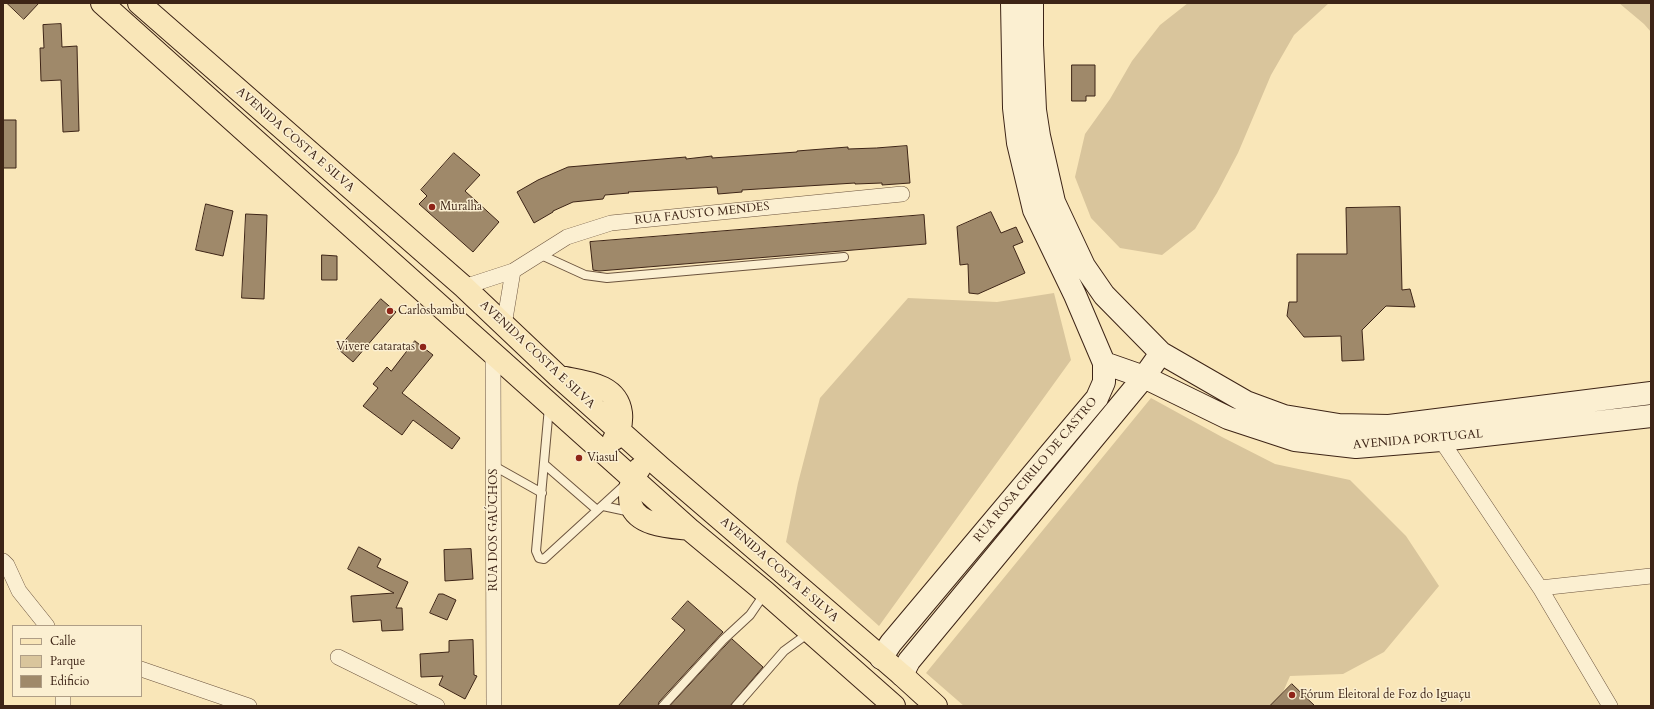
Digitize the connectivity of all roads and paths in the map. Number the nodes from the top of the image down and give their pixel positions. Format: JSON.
{"nodes":[{"id":1,"x":102,"y":3,"type":"edge"},
{"id":2,"x":140,"y":3,"type":"edge"},
{"id":3,"x":1012,"y":3,"type":"edge"},
{"id":4,"x":1032,"y":3,"type":"edge"},
{"id":5,"x":1022,"y":44,"type":"junction"},
{"id":6,"x":902,"y":194,"type":"dead end"},
{"id":7,"x":1054,"y":202,"type":"junction"},
{"id":8,"x":1034,"y":210,"type":"junction"},
{"id":9,"x":539,"y":254,"type":"junction"},
{"id":10,"x":844,"y":257,"type":"dead end"},
{"id":11,"x":513,"y":271,"type":"junction"},
{"id":12,"x":464,"y":287,"type":"junction"},
{"id":13,"x":504,"y":325,"type":"junction"},
{"id":14,"x":1161,"y":353,"type":"junction"},
{"id":15,"x":493,"y":355,"type":"junction"},
{"id":16,"x":1104,"y":364,"type":"junction"},
{"id":17,"x":1144,"y":377,"type":"junction"},
{"id":18,"x":1651,"y":393,"type":"edge"},
{"id":19,"x":549,"y":404,"type":"junction"},
{"id":20,"x":1651,"y":416,"type":"edge"},
{"id":21,"x":619,"y":431,"type":"junction"},
{"id":22,"x":1441,"y":440,"type":"junction"},
{"id":23,"x":595,"y":445,"type":"junction"},
{"id":24,"x":544,"y":464,"type":"junction"},
{"id":25,"x":494,"y":466,"type":"junction"},
{"id":26,"x":661,"y":468,"type":"junction"},
{"id":27,"x":632,"y":478,"type":"junction"},
{"id":28,"x":542,"y":493,"type":"junction"},
{"id":29,"x":600,"y":508,"type":"junction"},
{"id":30,"x":637,"y":514,"type":"junction"},
{"id":31,"x":689,"y":529,"type":"junction"},
{"id":32,"x":3,"y":561,"type":"edge"},
{"id":33,"x":1651,"y":576,"type":"edge"},
{"id":34,"x":1540,"y":588,"type":"junction"},
{"id":35,"x":765,"y":592,"type":"junction"},
{"id":36,"x":46,"y":625,"type":"edge"},
{"id":37,"x":811,"y":632,"type":"junction"},
{"id":38,"x":338,"y":657,"type":"dead end"},
{"id":39,"x":881,"y":658,"type":"junction"},
{"id":40,"x":142,"y":668,"type":"edge"},
{"id":41,"x":902,"y":675,"type":"junction"},
{"id":42,"x":212,"y":700,"type":"edge"},
{"id":43,"x":249,"y":706,"type":"edge"},
{"id":44,"x":437,"y":706,"type":"edge"},
{"id":45,"x":494,"y":706,"type":"edge"},
{"id":46,"x":664,"y":706,"type":"edge"},
{"id":47,"x":736,"y":706,"type":"edge"},
{"id":48,"x":894,"y":706,"type":"edge"},
{"id":49,"x":936,"y":706,"type":"edge"},
{"id":50,"x":1610,"y":706,"type":"edge"}],
"edges":[{"from":1,"to":15,"type":"main road"},
{"from":2,"to":12,"type":"main road","name":"AVENIDA COSTA E SILVA"},
{"from":3,"to":5,"type":"main road","name":"RUA ROSA CIRILO DE CASTRO"},
{"from":4,"to":5,"type":"main road"},
{"from":5,"to":7,"type":"main road","name":"AVENIDA PORTUGAL"},
{"from":5,"to":8,"type":"main road","name":"RUA ROSA CIRILO DE CASTRO"},
{"from":6,"to":9,"type":"street","name":"RUA FAUSTO MENDES"},
{"from":7,"to":8,"type":"main road"},
{"from":7,"to":14,"type":"main road","name":"AVENIDA PORTUGAL"},
{"from":8,"to":16,"type":"main road","name":"RUA ROSA CIRILO DE CASTRO"},
{"from":9,"to":10,"type":"lane"},
{"from":9,"to":11,"type":"street","name":"RUA FAUSTO MENDES"},
{"from":11,"to":12,"type":"street","name":"RUA FAUSTO MENDES"},
{"from":11,"to":13,"type":"street"},
{"from":12,"to":13,"type":"main road","name":"AVENIDA COSTA E SILVA"},
{"from":13,"to":21,"type":"main road","name":"AVENIDA COSTA E SILVA"},
{"from":14,"to":17,"type":"main road"},
{"from":14,"to":18,"type":"main road","name":"AVENIDA PORTUGAL"},
{"from":15,"to":19,"type":"main road"},
{"from":15,"to":25,"type":"street","name":"RUA DOS GAÚCHOS"},
{"from":16,"to":17,"type":"main road","name":"AVENIDA PORTUGAL"},
{"from":16,"to":39,"type":"main road","name":"RUA ROSA CIRILO DE CASTRO"},
{"from":17,"to":22,"type":"main road","name":"AVENIDA PORTUGAL"},
{"from":17,"to":41,"type":"main road"},
{"from":19,"to":23,"type":"main road"},
{"from":19,"to":24,"type":"lane"},
{"from":20,"to":22,"type":"main road","name":"AVENIDA PORTUGAL"},
{"from":21,"to":23,"type":"main road"},
{"from":21,"to":26,"type":"main road","name":"AVENIDA COSTA E SILVA"},
{"from":22,"to":34,"type":"street"},
{"from":23,"to":27,"type":"main road"},
{"from":24,"to":28,"type":"lane"},
{"from":24,"to":29,"type":"lane"},
{"from":25,"to":28,"type":"lane"},
{"from":25,"to":45,"type":"street","name":"RUA DOS GAÚCHOS"},
{"from":26,"to":27,"type":"main road"},
{"from":26,"to":39,"type":"main road","name":"AVENIDA COSTA E SILVA"},
{"from":27,"to":29,"type":"lane"},
{"from":27,"to":30,"type":"main road"},
{"from":27,"to":31,"type":"main road"},
{"from":28,"to":29,"type":"lane"},
{"from":29,"to":30,"type":"lane"},
{"from":30,"to":31,"type":"main road"},
{"from":31,"to":35,"type":"main road"},
{"from":32,"to":36,"type":"street"},
{"from":33,"to":34,"type":"street"},
{"from":34,"to":50,"type":"street"},
{"from":35,"to":37,"type":"main road"},
{"from":35,"to":46,"type":"lane"},
{"from":37,"to":47,"type":"lane"},
{"from":37,"to":48,"type":"main road"},
{"from":38,"to":44,"type":"street"},
{"from":39,"to":41,"type":"main road","name":"AVENIDA COSTA E SILVA"},
{"from":40,"to":42,"type":"street"},
{"from":41,"to":49,"type":"main road","name":"AVENIDA COSTA E SILVA"},
{"from":42,"to":43,"type":"street"}]}
